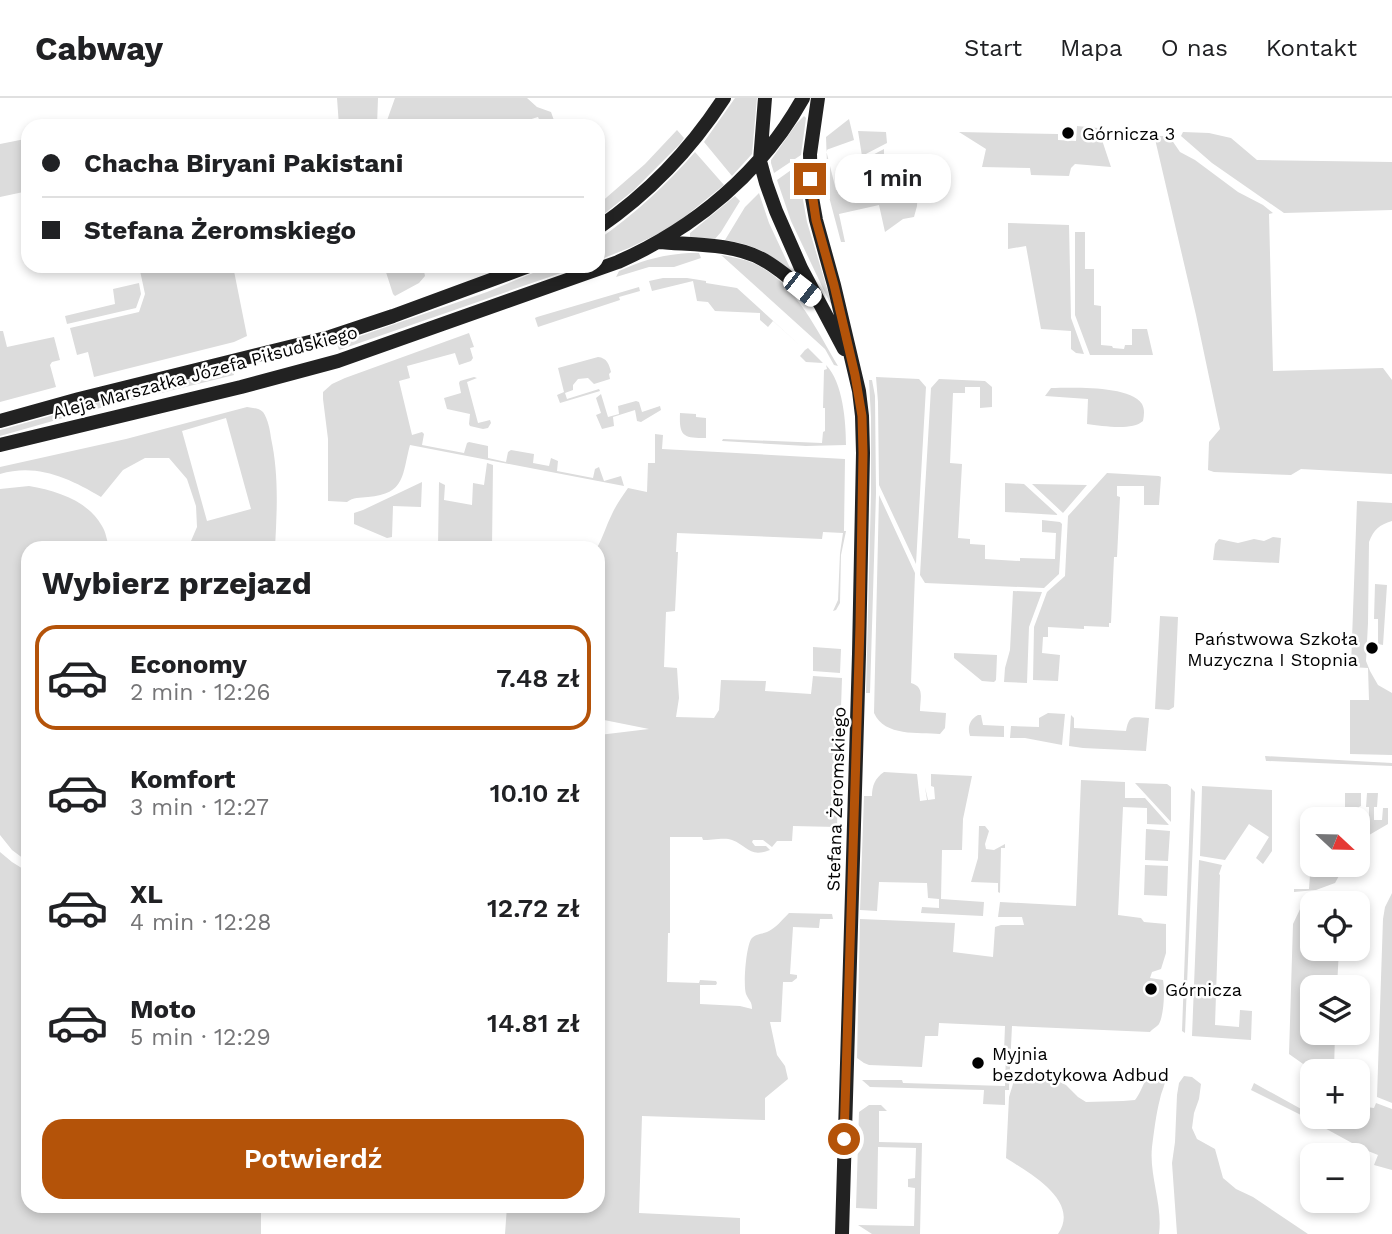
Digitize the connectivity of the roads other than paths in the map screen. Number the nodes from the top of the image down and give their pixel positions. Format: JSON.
{"nodes":[{"id":1,"x":724,"y":98,"type":"edge"},
{"id":2,"x":765,"y":98,"type":"edge"},
{"id":3,"x":803,"y":98,"type":"edge"},
{"id":4,"x":818,"y":98,"type":"edge"},
{"id":5,"x":760,"y":160,"type":"junction"},
{"id":6,"x":605,"y":223,"type":"edge"},
{"id":7,"x":659,"y":242,"type":"junction"},
{"id":8,"x":605,"y":267,"type":"edge"},
{"id":9,"x":510,"y":273,"type":"edge"},
{"id":10,"x":588,"y":273,"type":"edge"},
{"id":11,"x":819,"y":302,"type":"junction"},
{"id":12,"x":853,"y":366,"type":"junction"},
{"id":13,"x":0,"y":421,"type":"edge"},
{"id":14,"x":0,"y":446,"type":"edge"},
{"id":15,"x":842,"y":1234,"type":"edge"}],
"edges":[{"from":1,"to":6,"type":"street"},
{"from":2,"to":5,"type":"street","name":"Stefana Żeromskiego"},
{"from":3,"to":5,"type":"street","name":"Aleja Marszałka Józefa Piłsudskiego"},
{"from":4,"to":12,"type":"street","name":"Stefana Żeromskiego"},
{"from":5,"to":7,"type":"street","name":"Aleja Marszałka Józefa Piłsudskiego"},
{"from":5,"to":11,"type":"street","name":"Stefana Żeromskiego"},
{"from":7,"to":8,"type":"street","name":"Aleja Marszałka Józefa Piłsudskiego"},
{"from":7,"to":11,"type":"street","name":"Stefana Żeromskiego"},
{"from":9,"to":13,"type":"street","name":"Aleja Marszałka Józefa Piłsudskiego"},
{"from":10,"to":14,"type":"street","name":"Aleja Marszałka Józefa Piłsudskiego"},
{"from":11,"to":12,"type":"street","name":"Stefana Żeromskiego"},
{"from":12,"to":15,"type":"street","name":"Stefana Żeromskiego"}]}
